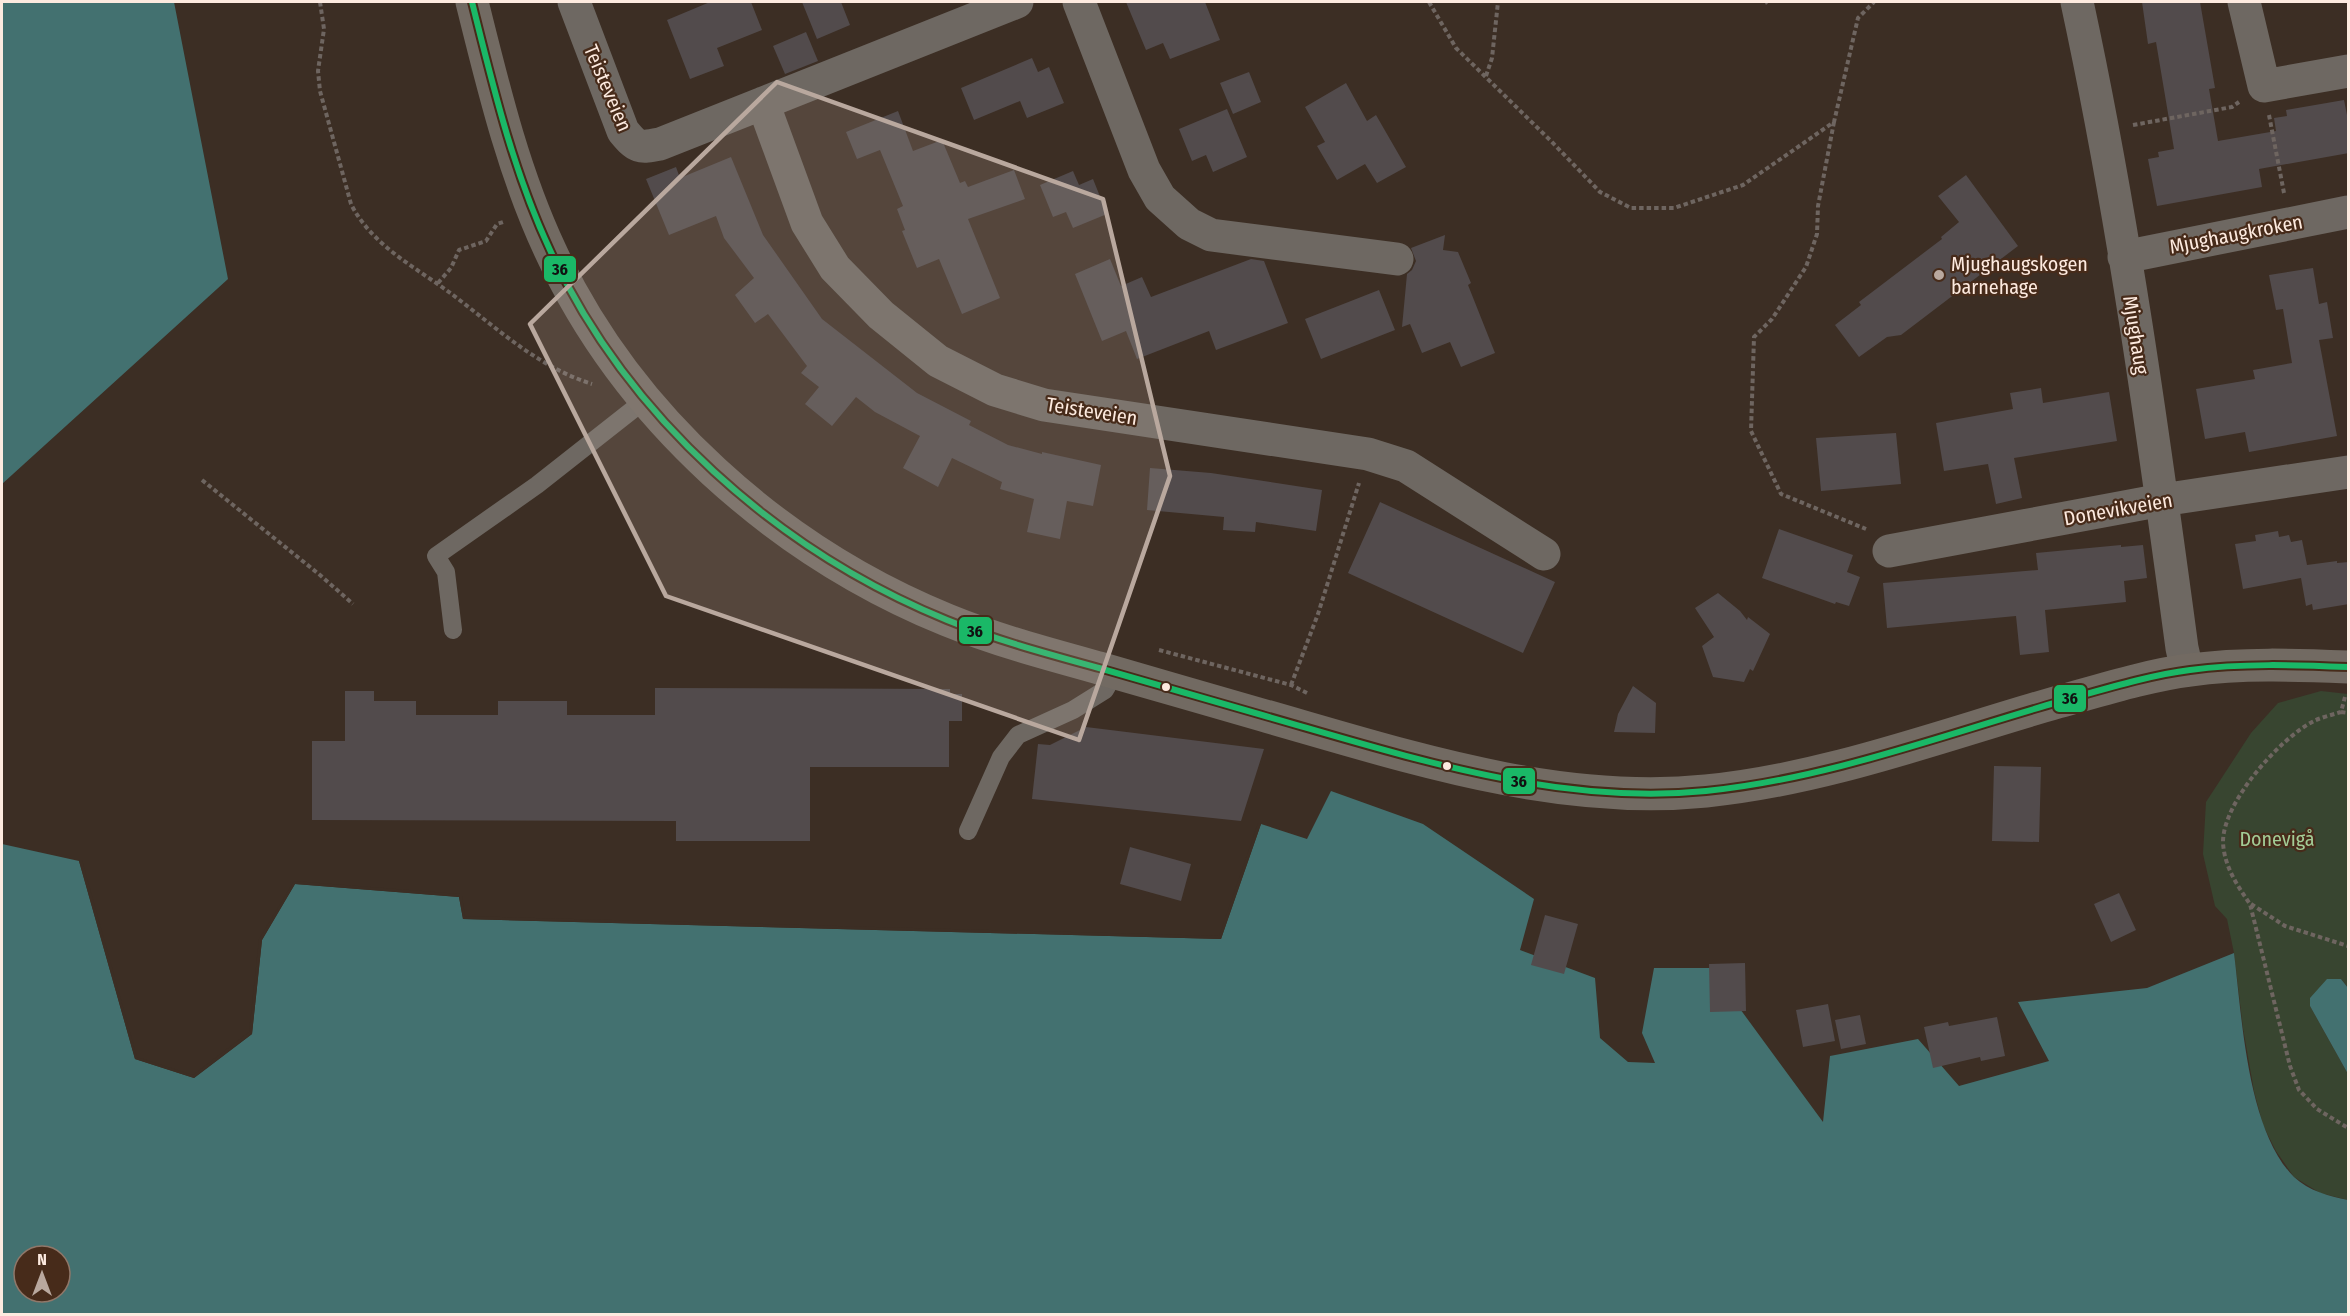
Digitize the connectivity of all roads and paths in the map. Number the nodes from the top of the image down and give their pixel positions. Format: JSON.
{"nodes":[{"id":1,"x":320,"y":2,"type":"edge"},
{"id":2,"x":472,"y":2,"type":"edge"},
{"id":3,"x":574,"y":2,"type":"edge"},
{"id":4,"x":1017,"y":2,"type":"edge"},
{"id":5,"x":1078,"y":2,"type":"edge"},
{"id":6,"x":1429,"y":2,"type":"edge"},
{"id":7,"x":1498,"y":2,"type":"edge"},
{"id":8,"x":1875,"y":2,"type":"edge"},
{"id":9,"x":2077,"y":2,"type":"edge"},
{"id":10,"x":2244,"y":2,"type":"edge"},
{"id":11,"x":2349,"y":71,"type":"edge"},
{"id":12,"x":1486,"y":76,"type":"junction"},
{"id":13,"x":2264,"y":87,"type":"junction"},
{"id":14,"x":763,"y":103,"type":"junction"},
{"id":15,"x":1834,"y":122,"type":"junction"},
{"id":16,"x":2103,"y":131,"type":"junction"},
{"id":17,"x":2349,"y":212,"type":"edge"},
{"id":18,"x":505,"y":222,"type":"dead end"},
{"id":19,"x":2289,"y":224,"type":"junction"},
{"id":20,"x":2124,"y":257,"type":"junction"},
{"id":21,"x":1397,"y":259,"type":"dead end"},
{"id":22,"x":438,"y":284,"type":"junction"},
{"id":23,"x":599,"y":385,"type":"dead end"},
{"id":24,"x":645,"y":400,"type":"junction"},
{"id":25,"x":1368,"y":454,"type":"junction"},
{"id":26,"x":2349,"y":472,"type":"edge"},
{"id":27,"x":202,"y":480,"type":"dead end"},
{"id":28,"x":2162,"y":500,"type":"junction"},
{"id":29,"x":1900,"y":549,"type":"joint"},
{"id":30,"x":1544,"y":554,"type":"dead end"},
{"id":31,"x":353,"y":604,"type":"dead end"},
{"id":32,"x":453,"y":630,"type":"dead end"},
{"id":33,"x":1156,"y":649,"type":"dead end"},
{"id":34,"x":2187,"y":670,"type":"junction"},
{"id":35,"x":1114,"y":673,"type":"junction"},
{"id":36,"x":2348,"y":678,"type":"edge"},
{"id":37,"x":1291,"y":685,"type":"junction"},
{"id":38,"x":1310,"y":694,"type":"dead end"},
{"id":39,"x":2341,"y":712,"type":"junction"},
{"id":40,"x":2349,"y":713,"type":"edge"},
{"id":41,"x":968,"y":831,"type":"dead end"},
{"id":42,"x":2250,"y":904,"type":"junction"},
{"id":43,"x":2349,"y":946,"type":"edge"},
{"id":44,"x":2349,"y":1128,"type":"edge"}],
"edges":[{"from":1,"to":22,"type":"path"},
{"from":2,"to":24,"type":"main road"},
{"from":3,"to":14,"type":"street","name":"Teisteveien"},
{"from":4,"to":14,"type":"street","name":"Teisteveien"},
{"from":5,"to":21,"type":"street"},
{"from":6,"to":12,"type":"path"},
{"from":7,"to":12,"type":"path"},
{"from":8,"to":15,"type":"path"},
{"from":9,"to":16,"type":"street","name":"Mjughaug"},
{"from":10,"to":13,"type":"street"},
{"from":11,"to":13,"type":"street"},
{"from":12,"to":15,"type":"path"},
{"from":13,"to":16,"type":"path"},
{"from":13,"to":19,"type":"path"},
{"from":14,"to":25,"type":"street","name":"Teisteveien"},
{"from":15,"to":29,"type":"path"},
{"from":16,"to":20,"type":"street","name":"Mjughaug"},
{"from":17,"to":19,"type":"street","name":"Mjughaugkroken"},
{"from":18,"to":22,"type":"path"},
{"from":19,"to":20,"type":"street","name":"Mjughaugkroken"},
{"from":20,"to":28,"type":"street","name":"Mjughaug"},
{"from":22,"to":23,"type":"path"},
{"from":24,"to":32,"type":"lane"},
{"from":24,"to":35,"type":"main road"},
{"from":25,"to":30,"type":"street","name":"Teisteveien"},
{"from":25,"to":37,"type":"path"},
{"from":26,"to":28,"type":"street","name":"Donevikveien"},
{"from":27,"to":31,"type":"path"},
{"from":28,"to":29,"type":"street","name":"Donevikveien"},
{"from":28,"to":34,"type":"street","name":"Mjughaug"},
{"from":33,"to":37,"type":"path"},
{"from":34,"to":35,"type":"main road"},
{"from":34,"to":36,"type":"main road"},
{"from":35,"to":41,"type":"lane"},
{"from":36,"to":39,"type":"path"},
{"from":37,"to":38,"type":"path"},
{"from":39,"to":40,"type":"path"},
{"from":39,"to":42,"type":"path"},
{"from":42,"to":43,"type":"path"},
{"from":42,"to":44,"type":"path"}]}
